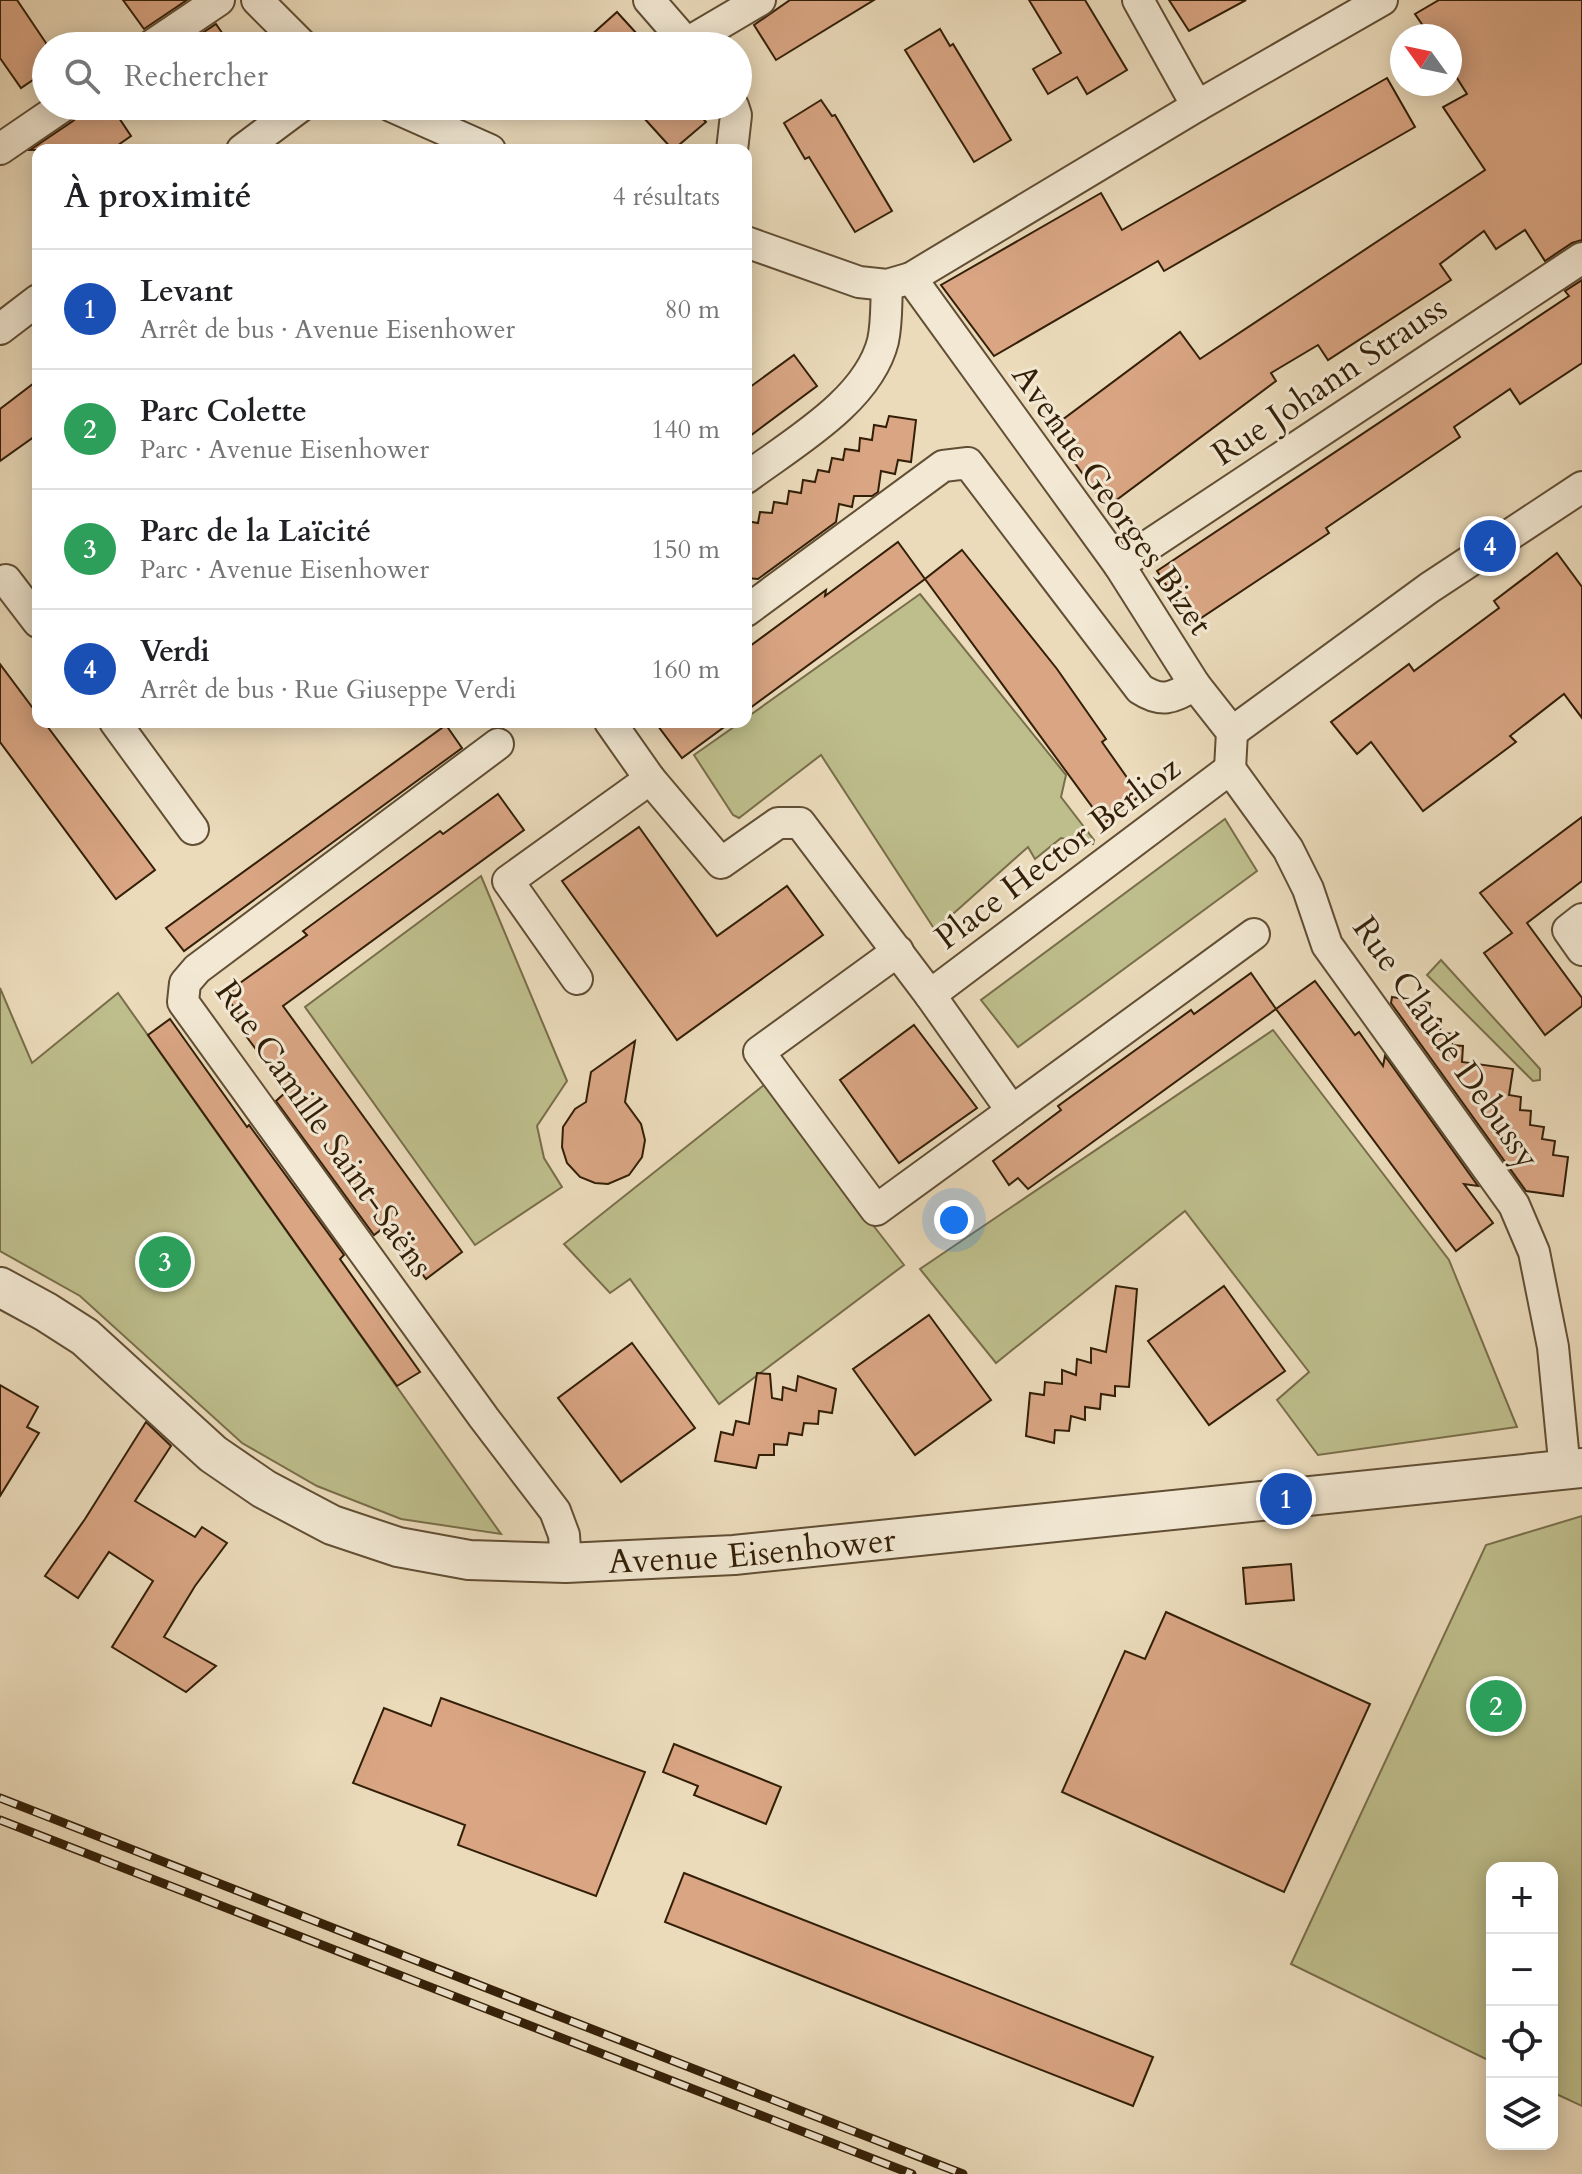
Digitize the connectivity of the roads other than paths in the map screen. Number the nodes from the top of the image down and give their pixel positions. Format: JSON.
{"nodes":[{"id":1,"x":219,"y":0,"type":"edge"},
{"id":2,"x":257,"y":0,"type":"edge"},
{"id":3,"x":649,"y":0,"type":"edge"},
{"id":4,"x":760,"y":0,"type":"edge"},
{"id":5,"x":1138,"y":0,"type":"edge"},
{"id":6,"x":1382,"y":0,"type":"edge"},
{"id":7,"x":172,"y":32,"type":"edge"},
{"id":8,"x":289,"y":32,"type":"edge"},
{"id":9,"x":677,"y":32,"type":"edge"},
{"id":10,"x":709,"y":32,"type":"edge"},
{"id":11,"x":1197,"y":106,"type":"junction"},
{"id":12,"x":42,"y":120,"type":"edge"},
{"id":13,"x":282,"y":120,"type":"edge"},
{"id":14,"x":422,"y":120,"type":"edge"},
{"id":15,"x":735,"y":120,"type":"edge"},
{"id":16,"x":250,"y":144,"type":"edge"},
{"id":17,"x":476,"y":144,"type":"edge"},
{"id":18,"x":733,"y":144,"type":"edge"},
{"id":19,"x":0,"y":149,"type":"edge"},
{"id":20,"x":752,"y":244,"type":"edge"},
{"id":21,"x":1582,"y":258,"type":"edge"},
{"id":22,"x":899,"y":281,"type":"junction"},
{"id":23,"x":32,"y":305,"type":"edge"},
{"id":24,"x":0,"y":329,"type":"edge"},
{"id":25,"x":752,"y":474,"type":"edge"},
{"id":26,"x":1582,"y":487,"type":"edge"},
{"id":27,"x":1119,"y":565,"type":"junction"},
{"id":28,"x":6,"y":580,"type":"dead end"},
{"id":29,"x":752,"y":607,"type":"edge"},
{"id":30,"x":32,"y":614,"type":"edge"},
{"id":31,"x":1195,"y":685,"type":"junction"},
{"id":32,"x":119,"y":728,"type":"edge"},
{"id":33,"x":614,"y":728,"type":"edge"},
{"id":34,"x":1232,"y":732,"type":"junction"},
{"id":35,"x":498,"y":744,"type":"dead end"},
{"id":36,"x":1230,"y":769,"type":"junction"},
{"id":37,"x":650,"y":779,"type":"junction"},
{"id":38,"x":193,"y":829,"type":"dead end"},
{"id":39,"x":1582,"y":919,"type":"edge"},
{"id":40,"x":1254,"y":934,"type":"dead end"},
{"id":41,"x":1582,"y":950,"type":"edge"},
{"id":42,"x":898,"y":951,"type":"junction"},
{"id":43,"x":577,"y":979,"type":"dead end"},
{"id":44,"x":930,"y":995,"type":"junction"},
{"id":45,"x":1012,"y":1111,"type":"junction"},
{"id":46,"x":0,"y":1287,"type":"edge"},
{"id":47,"x":1573,"y":1470,"type":"edge"},
{"id":48,"x":566,"y":1563,"type":"junction"}],
"edges":[{"from":1,"to":7,"type":"street"},
{"from":2,"to":8,"type":"street"},
{"from":3,"to":9,"type":"street"},
{"from":4,"to":10,"type":"street"},
{"from":5,"to":11,"type":"street"},
{"from":6,"to":11,"type":"street"},
{"from":11,"to":22,"type":"street"},
{"from":12,"to":19,"type":"street"},
{"from":13,"to":16,"type":"street"},
{"from":14,"to":17,"type":"street"},
{"from":15,"to":18,"type":"street"},
{"from":20,"to":22,"type":"street"},
{"from":21,"to":27,"type":"street","name":"Rue Johann Strauss"},
{"from":22,"to":25,"type":"street"},
{"from":22,"to":27,"type":"street","name":"Avenue Georges Bizet"},
{"from":23,"to":24,"type":"street"},
{"from":26,"to":34,"type":"street"},
{"from":27,"to":31,"type":"street","name":"Avenue Georges Bizet"},
{"from":28,"to":30,"type":"street"},
{"from":29,"to":31,"type":"street"},
{"from":31,"to":34,"type":"street","name":"Avenue Georges Bizet"},
{"from":32,"to":38,"type":"street"},
{"from":33,"to":37,"type":"street","name":"Place Hector Berlioz"},
{"from":34,"to":36,"type":"street"},
{"from":35,"to":48,"type":"street","name":"Rue Camille Saint-Saëns"},
{"from":36,"to":44,"type":"street","name":"Place Hector Berlioz"},
{"from":36,"to":47,"type":"street","name":"Rue Claude Debussy"},
{"from":37,"to":42,"type":"street","name":"Place Hector Berlioz"},
{"from":37,"to":43,"type":"street"},
{"from":39,"to":41,"type":"street"},
{"from":40,"to":45,"type":"street"},
{"from":42,"to":44,"type":"street","name":"Place Hector Berlioz"},
{"from":42,"to":45,"type":"street","name":"Place Hector Berlioz"},
{"from":44,"to":45,"type":"street","name":"Place Hector Berlioz"},
{"from":46,"to":48,"type":"street","name":"Avenue Eisenhower"},
{"from":47,"to":48,"type":"street","name":"Avenue Eisenhower"}]}
